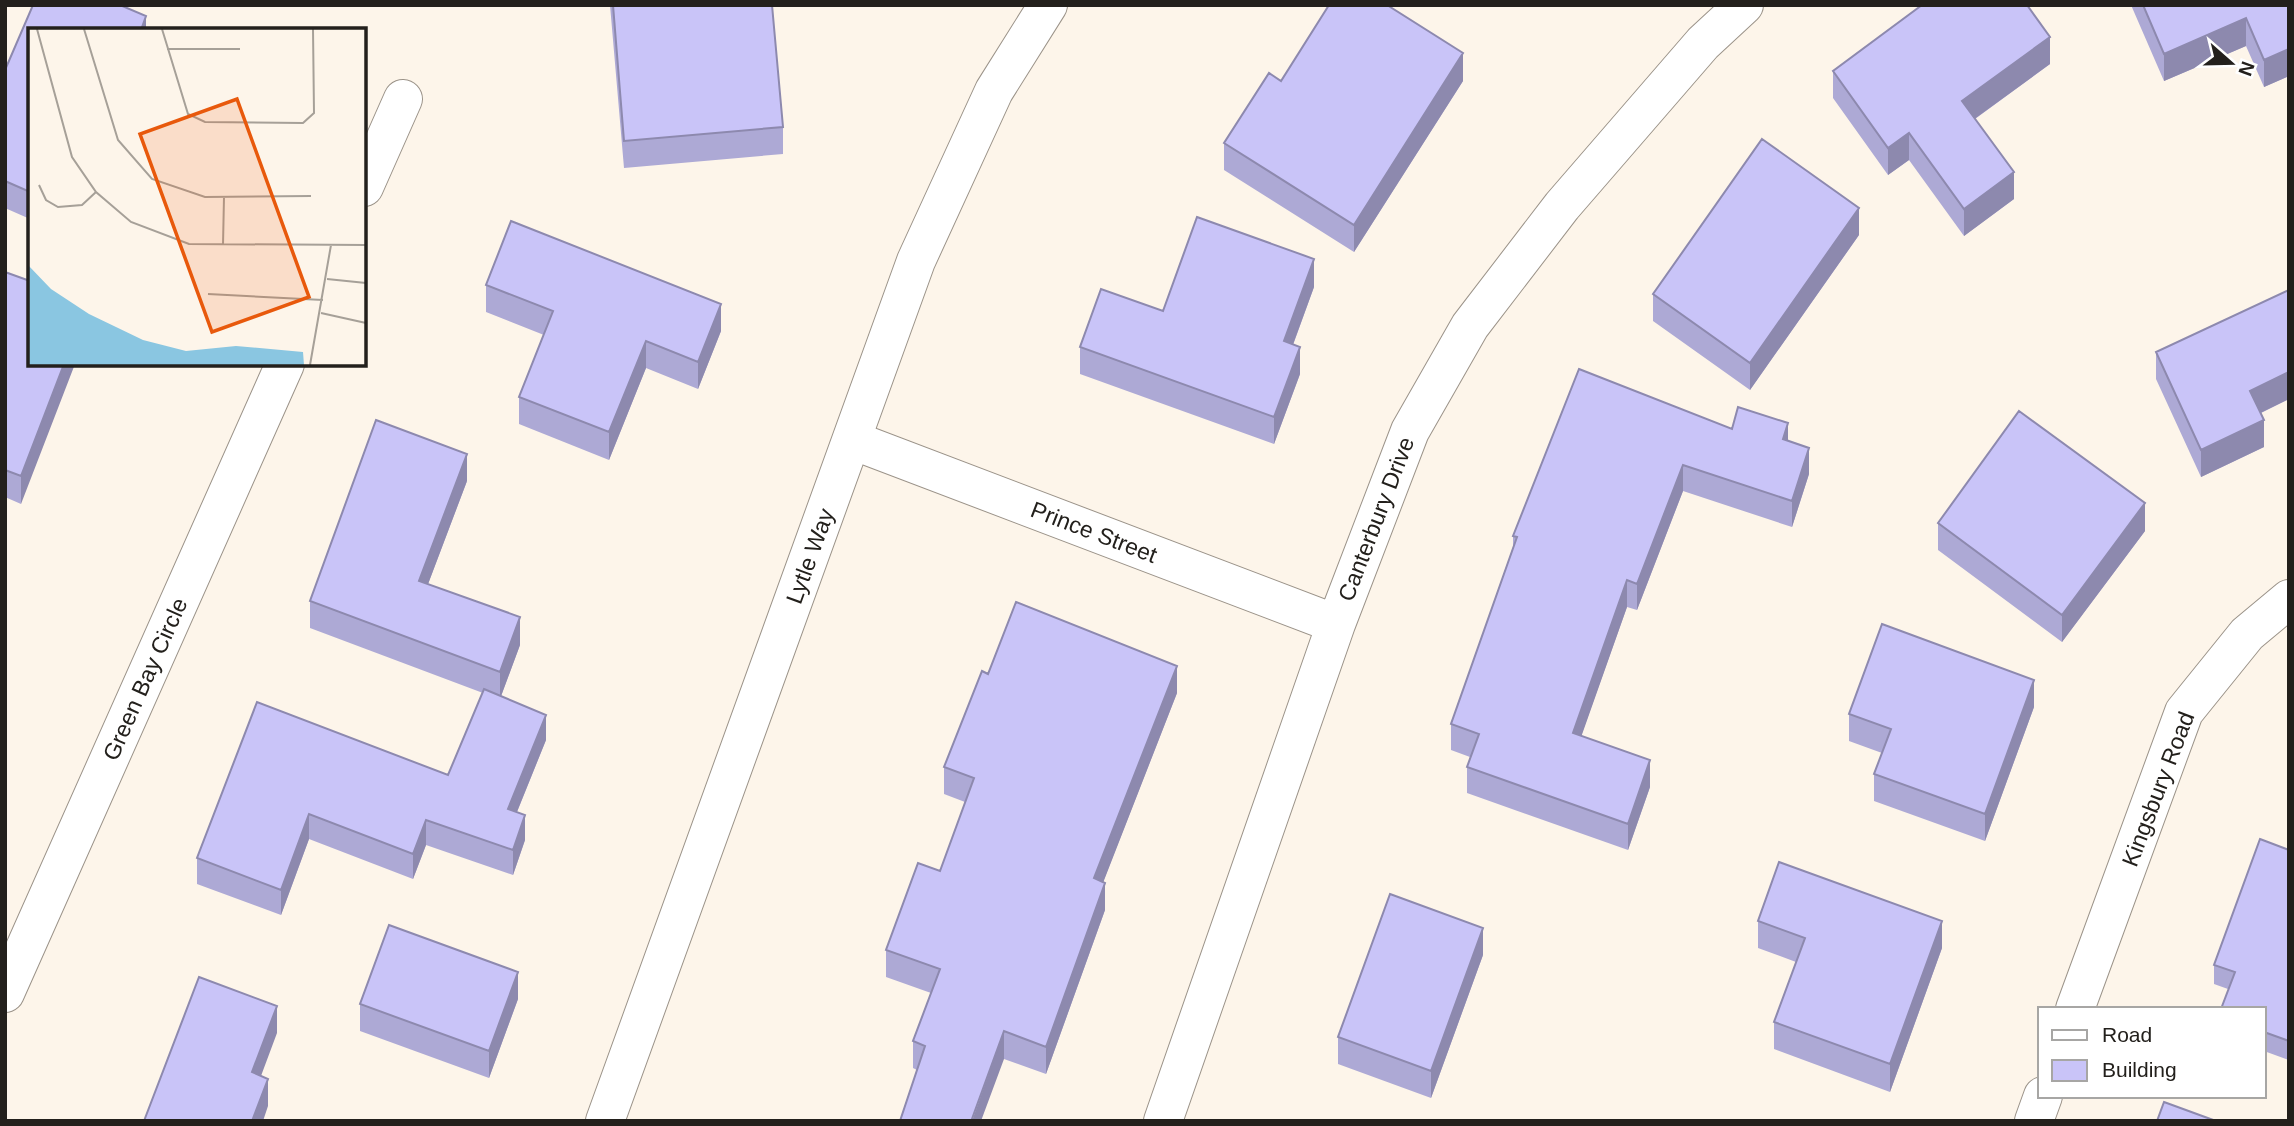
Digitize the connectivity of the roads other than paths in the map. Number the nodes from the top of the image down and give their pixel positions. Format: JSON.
{"nodes":[{"id":1,"x":1048,"y":5,"type":"edge"},
{"id":2,"x":1744,"y":5,"type":"edge"},
{"id":3,"x":403,"y":99,"type":"dead end"},
{"id":4,"x":366,"y":182,"type":"edge"},
{"id":5,"x":284,"y":366,"type":"edge"},
{"id":6,"x":852,"y":440,"type":"junction"},
{"id":7,"x":2289,"y":599,"type":"edge"},
{"id":8,"x":1336,"y":624,"type":"junction"},
{"id":9,"x":5,"y":993,"type":"edge"},
{"id":10,"x":2076,"y":1007,"type":"edge"},
{"id":11,"x":2041,"y":1098,"type":"edge"},
{"id":12,"x":605,"y":1121,"type":"edge"},
{"id":13,"x":1163,"y":1121,"type":"edge"},
{"id":14,"x":2034,"y":1121,"type":"edge"}],
"edges":[{"from":1,"to":6,"type":"street","name":"Lytle Way"},
{"from":2,"to":8,"type":"street","name":"Canterbury Drive"},
{"from":3,"to":4,"type":"street"},
{"from":5,"to":9,"type":"street","name":"Green Bay Circle"},
{"from":6,"to":8,"type":"street","name":"Prince Street"},
{"from":6,"to":12,"type":"street","name":"Lytle Way"},
{"from":7,"to":10,"type":"street","name":"Kingsbury Road"},
{"from":8,"to":13,"type":"street","name":"Canterbury Drive"},
{"from":11,"to":14,"type":"street"}]}
